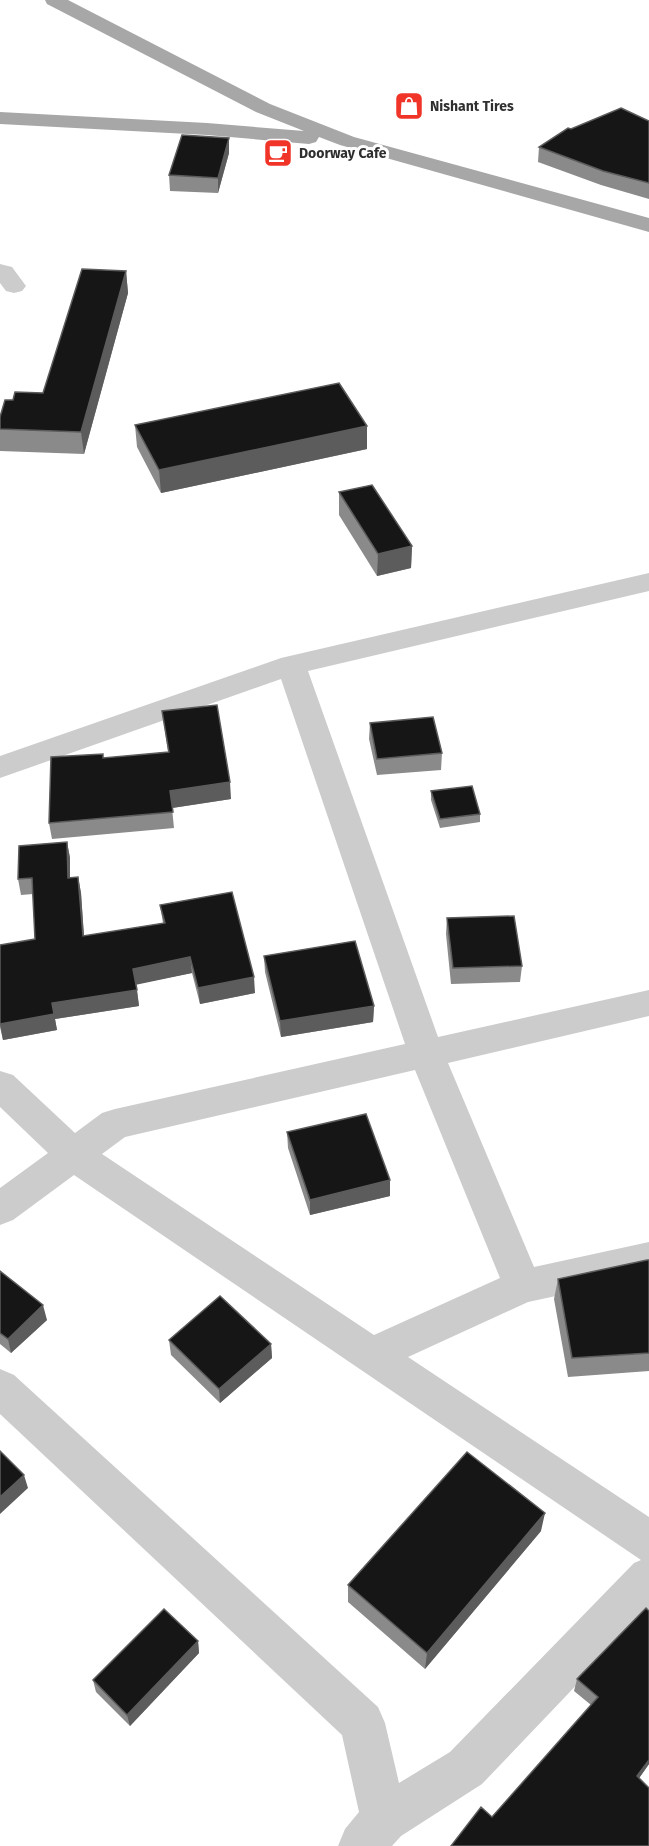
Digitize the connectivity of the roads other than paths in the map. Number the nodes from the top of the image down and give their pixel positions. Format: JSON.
{"nodes":[{"id":1,"x":54,"y":0,"type":"edge"},
{"id":2,"x":0,"y":118,"type":"edge"},
{"id":3,"x":347,"y":141,"type":"junction"},
{"id":4,"x":649,"y":225,"type":"edge"},
{"id":5,"x":649,"y":582,"type":"edge"},
{"id":6,"x":291,"y":665,"type":"junction"},
{"id":7,"x":0,"y":767,"type":"edge"},
{"id":8,"x":649,"y":1003,"type":"edge"},
{"id":9,"x":426,"y":1053,"type":"junction"},
{"id":10,"x":0,"y":1084,"type":"edge"},
{"id":11,"x":74,"y":1155,"type":"junction"},
{"id":12,"x":0,"y":1209,"type":"edge"},
{"id":13,"x":649,"y":1259,"type":"edge"},
{"id":14,"x":523,"y":1286,"type":"junction"},
{"id":15,"x":372,"y":1355,"type":"junction"},
{"id":16,"x":0,"y":1388,"type":"edge"},
{"id":17,"x":649,"y":1542,"type":"edge"},
{"id":18,"x":649,"y":1578,"type":"edge"},
{"id":19,"x":373,"y":1833,"type":"edge"}],
"edges":[{"from":1,"to":3,"type":"main road"},
{"from":2,"to":3,"type":"main road"},
{"from":3,"to":4,"type":"main road"},
{"from":5,"to":6,"type":"street"},
{"from":6,"to":7,"type":"street"},
{"from":6,"to":9,"type":"street"},
{"from":8,"to":9,"type":"street"},
{"from":9,"to":11,"type":"street"},
{"from":9,"to":14,"type":"street"},
{"from":10,"to":11,"type":"street"},
{"from":11,"to":12,"type":"street"},
{"from":11,"to":15,"type":"street"},
{"from":13,"to":14,"type":"street"},
{"from":14,"to":15,"type":"street"},
{"from":15,"to":17,"type":"street"},
{"from":16,"to":19,"type":"street"},
{"from":18,"to":19,"type":"street"}]}
